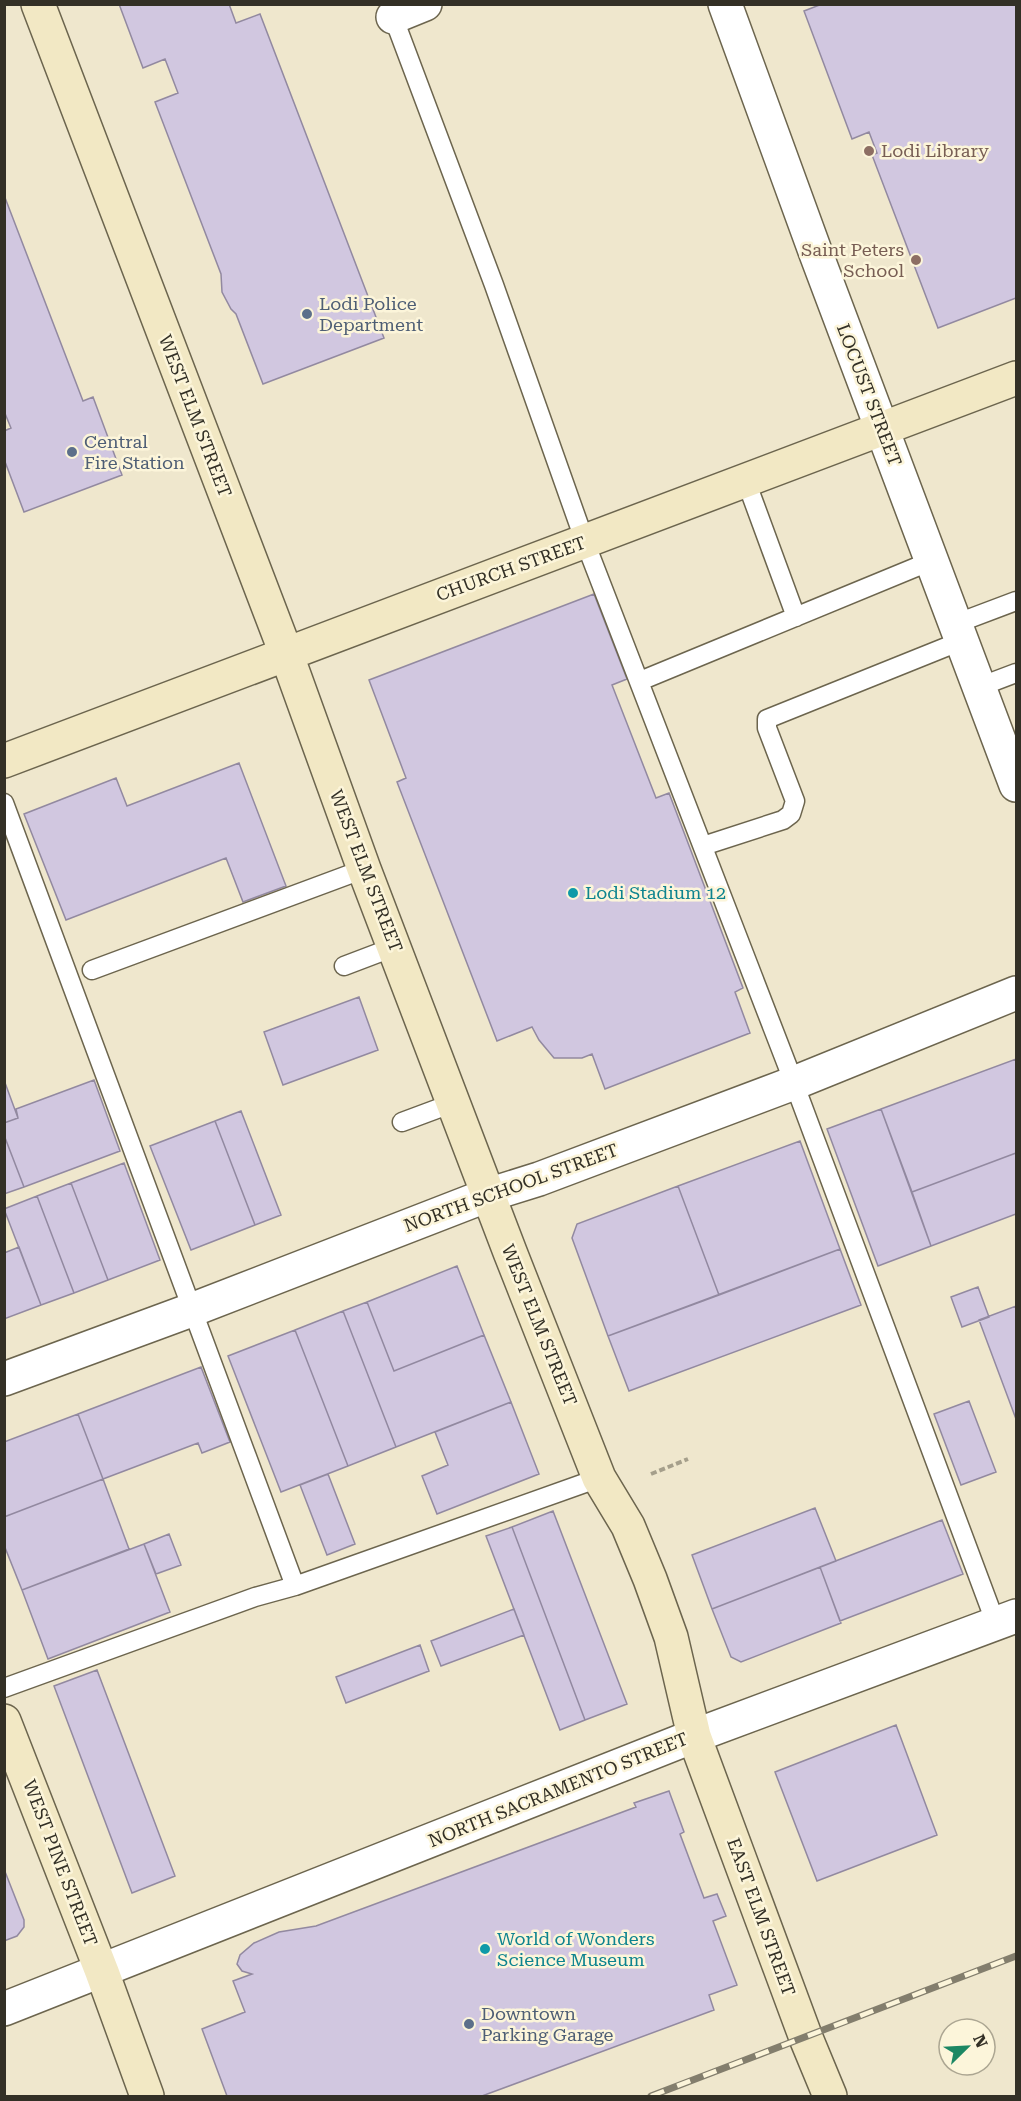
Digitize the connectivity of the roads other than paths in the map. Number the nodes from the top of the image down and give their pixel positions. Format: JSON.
{"nodes":[{"id":1,"x":38,"y":4,"type":"edge"},
{"id":2,"x":425,"y":4,"type":"edge"},
{"id":3,"x":725,"y":4,"type":"edge"},
{"id":4,"x":391,"y":11,"type":"edge"},
{"id":5,"x":1017,"y":378,"type":"edge"},
{"id":6,"x":882,"y":429,"type":"junction"},
{"id":7,"x":746,"y":481,"type":"junction"},
{"id":8,"x":585,"y":542,"type":"junction"},
{"id":9,"x":932,"y":561,"type":"junction"},
{"id":10,"x":1017,"y":601,"type":"edge"},
{"id":11,"x":796,"y":617,"type":"junction"},
{"id":12,"x":958,"y":632,"type":"junction"},
{"id":13,"x":286,"y":653,"type":"junction"},
{"id":14,"x":1017,"y":673,"type":"edge"},
{"id":15,"x":640,"y":681,"type":"junction"},
{"id":16,"x":979,"y":687,"type":"junction"},
{"id":17,"x":4,"y":761,"type":"edge"},
{"id":18,"x":1017,"y":785,"type":"edge"},
{"id":19,"x":4,"y":803,"type":"edge"},
{"id":20,"x":703,"y":846,"type":"junction"},
{"id":21,"x":364,"y":869,"type":"junction"},
{"id":22,"x":394,"y":947,"type":"junction"},
{"id":23,"x":344,"y":966,"type":"dead end"},
{"id":24,"x":92,"y":970,"type":"dead end"},
{"id":25,"x":1017,"y":993,"type":"edge"},
{"id":26,"x":794,"y":1083,"type":"junction"},
{"id":27,"x":453,"y":1103,"type":"junction"},
{"id":28,"x":402,"y":1122,"type":"dead end"},
{"id":29,"x":488,"y":1196,"type":"junction"},
{"id":30,"x":194,"y":1309,"type":"junction"},
{"id":31,"x":4,"y":1379,"type":"edge"},
{"id":32,"x":599,"y":1478,"type":"junction"},
{"id":33,"x":296,"y":1586,"type":"junction"},
{"id":34,"x":1006,"y":1620,"type":"edge"},
{"id":35,"x":4,"y":1688,"type":"edge"},
{"id":36,"x":4,"y":1721,"type":"edge"},
{"id":37,"x":694,"y":1736,"type":"junction"},
{"id":38,"x":102,"y":1972,"type":"junction"},
{"id":39,"x":4,"y":2010,"type":"edge"},
{"id":40,"x":147,"y":2097,"type":"edge"},
{"id":41,"x":830,"y":2097,"type":"edge"}],
"edges":[{"from":1,"to":13,"type":"street","name":"WEST ELM STREET"},
{"from":2,"to":4,"type":"street"},
{"from":3,"to":6,"type":"street","name":"LOCUST STREET"},
{"from":4,"to":8,"type":"lane"},
{"from":5,"to":6,"type":"street","name":"CHURCH STREET"},
{"from":6,"to":7,"type":"street","name":"CHURCH STREET"},
{"from":6,"to":9,"type":"street","name":"LOCUST STREET"},
{"from":7,"to":8,"type":"street","name":"CHURCH STREET"},
{"from":7,"to":11,"type":"lane"},
{"from":8,"to":13,"type":"street","name":"CHURCH STREET"},
{"from":8,"to":15,"type":"lane"},
{"from":9,"to":11,"type":"lane"},
{"from":9,"to":12,"type":"street","name":"LOCUST STREET"},
{"from":10,"to":12,"type":"lane"},
{"from":11,"to":15,"type":"lane"},
{"from":12,"to":16,"type":"street","name":"LOCUST STREET"},
{"from":12,"to":20,"type":"lane"},
{"from":13,"to":17,"type":"street","name":"CHURCH STREET"},
{"from":13,"to":21,"type":"street","name":"WEST ELM STREET"},
{"from":14,"to":16,"type":"lane"},
{"from":15,"to":20,"type":"lane"},
{"from":16,"to":18,"type":"street","name":"LOCUST STREET"},
{"from":19,"to":30,"type":"lane"},
{"from":20,"to":26,"type":"lane"},
{"from":21,"to":22,"type":"street","name":"WEST ELM STREET"},
{"from":21,"to":24,"type":"lane"},
{"from":22,"to":23,"type":"lane"},
{"from":22,"to":27,"type":"street","name":"WEST ELM STREET"},
{"from":25,"to":26,"type":"street","name":"NORTH SCHOOL STREET"},
{"from":26,"to":29,"type":"street","name":"NORTH SCHOOL STREET"},
{"from":26,"to":34,"type":"lane"},
{"from":27,"to":28,"type":"lane"},
{"from":27,"to":29,"type":"street","name":"WEST ELM STREET"},
{"from":29,"to":30,"type":"street","name":"NORTH SCHOOL STREET"},
{"from":29,"to":32,"type":"street","name":"WEST ELM STREET"},
{"from":30,"to":31,"type":"street","name":"NORTH SCHOOL STREET"},
{"from":30,"to":33,"type":"lane"},
{"from":32,"to":33,"type":"lane"},
{"from":32,"to":37,"type":"street","name":"WEST ELM STREET"},
{"from":33,"to":35,"type":"lane"},
{"from":34,"to":37,"type":"street","name":"NORTH SACRAMENTO STREET"},
{"from":36,"to":38,"type":"street","name":"WEST PINE STREET"},
{"from":37,"to":38,"type":"street","name":"NORTH SACRAMENTO STREET"},
{"from":37,"to":41,"type":"street","name":"EAST ELM STREET"},
{"from":38,"to":39,"type":"street","name":"NORTH SACRAMENTO STREET"},
{"from":38,"to":40,"type":"street","name":"WEST PINE STREET"}]}
